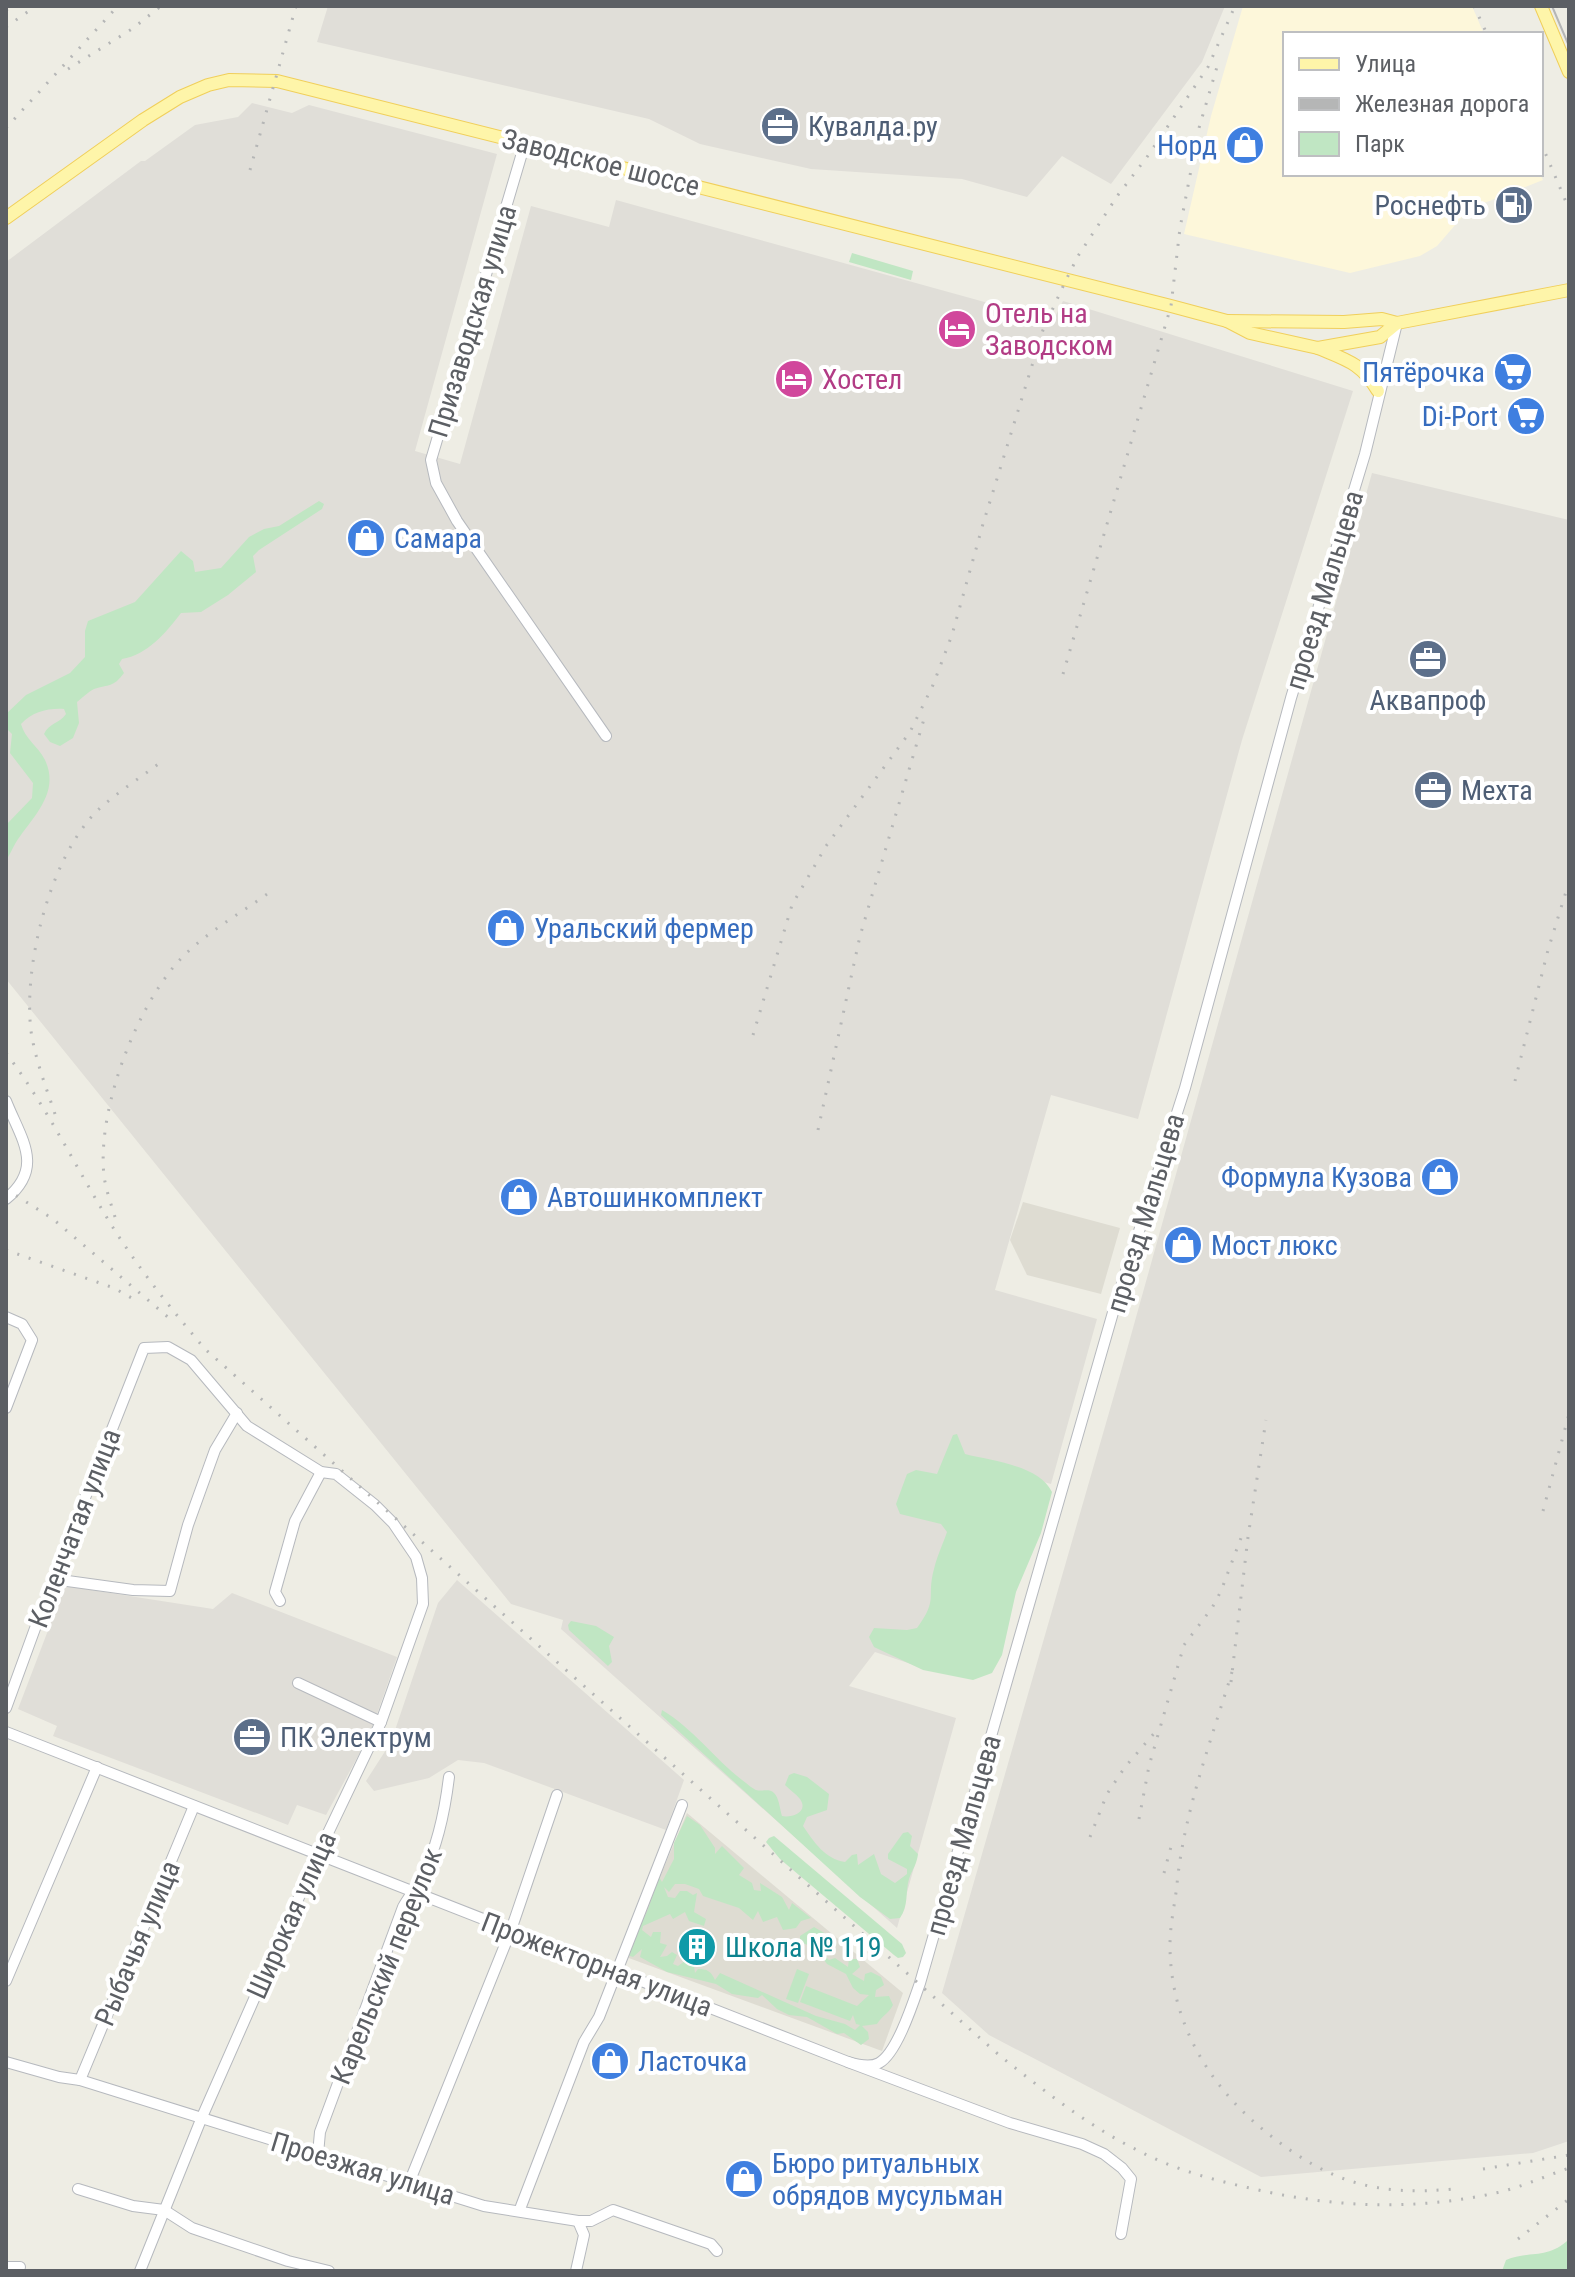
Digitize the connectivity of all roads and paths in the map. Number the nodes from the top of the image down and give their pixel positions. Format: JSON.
{"nodes":[{"id":1,"x":1541,"y":6,"type":"edge"},
{"id":2,"x":1569,"y":72,"type":"edge"},
{"id":3,"x":525,"y":143,"type":"junction"},
{"id":4,"x":6,"y":218,"type":"edge"},
{"id":5,"x":1569,"y":290,"type":"edge"},
{"id":6,"x":1227,"y":321,"type":"junction"},
{"id":7,"x":1397,"y":323,"type":"junction"},
{"id":8,"x":1318,"y":348,"type":"junction"},
{"id":9,"x":1378,"y":391,"type":"junction"},
{"id":10,"x":606,"y":736,"type":"dead end"},
{"id":11,"x":6,"y":1101,"type":"edge"},
{"id":12,"x":6,"y":1199,"type":"edge"},
{"id":13,"x":6,"y":1317,"type":"edge"},
{"id":14,"x":6,"y":1408,"type":"edge"},
{"id":15,"x":237,"y":1413,"type":"junction"},
{"id":16,"x":321,"y":1472,"type":"junction"},
{"id":17,"x":53,"y":1579,"type":"junction"},
{"id":18,"x":280,"y":1601,"type":"dead end"},
{"id":19,"x":298,"y":1683,"type":"dead end"},
{"id":20,"x":6,"y":1708,"type":"edge"},
{"id":21,"x":381,"y":1722,"type":"junction"},
{"id":22,"x":6,"y":1732,"type":"edge"},
{"id":23,"x":97,"y":1767,"type":"junction"},
{"id":24,"x":449,"y":1777,"type":"dead end"},
{"id":25,"x":557,"y":1795,"type":"dead end"},
{"id":26,"x":682,"y":1805,"type":"dead end"},
{"id":27,"x":194,"y":1806,"type":"junction"},
{"id":28,"x":318,"y":1854,"type":"junction"},
{"id":29,"x":411,"y":1891,"type":"junction"},
{"id":30,"x":511,"y":1930,"type":"junction"},
{"id":31,"x":617,"y":1971,"type":"junction"},
{"id":32,"x":6,"y":1981,"type":"edge"},
{"id":33,"x":6,"y":2062,"type":"edge"},
{"id":34,"x":848,"y":2062,"type":"junction"},
{"id":35,"x":80,"y":2080,"type":"junction"},
{"id":36,"x":202,"y":2117,"type":"junction"},
{"id":37,"x":318,"y":2154,"type":"junction"},
{"id":38,"x":409,"y":2183,"type":"junction"},
{"id":39,"x":78,"y":2189,"type":"dead end"},
{"id":40,"x":520,"y":2209,"type":"junction"},
{"id":41,"x":164,"y":2210,"type":"junction"},
{"id":42,"x":578,"y":2221,"type":"junction"},
{"id":43,"x":1121,"y":2234,"type":"dead end"},
{"id":44,"x":717,"y":2251,"type":"dead end"},
{"id":45,"x":286,"y":2266,"type":"edge"},
{"id":46,"x":6,"y":2267,"type":"edge"},
{"id":47,"x":20,"y":2267,"type":"dead end"},
{"id":48,"x":140,"y":2271,"type":"edge"},
{"id":49,"x":329,"y":2271,"type":"edge"},
{"id":50,"x":576,"y":2271,"type":"edge"}],
"edges":[{"from":1,"to":2,"type":"main road"},
{"from":3,"to":4,"type":"main road","name":"Заводское шоссе"},
{"from":3,"to":6,"type":"main road","name":"Заводское шоссе"},
{"from":3,"to":10,"type":"street","name":"Призаводская улица"},
{"from":5,"to":7,"type":"main road","name":"Заводское шоссе"},
{"from":6,"to":7,"type":"main road","name":"Заводское шоссе"},
{"from":6,"to":8,"type":"main road","name":"Заводское шоссе"},
{"from":7,"to":8,"type":"main road","name":"Заводское шоссе"},
{"from":7,"to":9,"type":"street","name":"проезд Мальцева"},
{"from":8,"to":9,"type":"main road"},
{"from":9,"to":34,"type":"street","name":"проезд Мальцева"},
{"from":11,"to":12,"type":"street"},
{"from":13,"to":14,"type":"street"},
{"from":15,"to":16,"type":"street"},
{"from":15,"to":17,"type":"street"},
{"from":15,"to":17,"type":"street","name":"Коленчатая улица"},
{"from":16,"to":18,"type":"street"},
{"from":16,"to":21,"type":"street","name":"Широкая улица"},
{"from":17,"to":20,"type":"street","name":"Коленчатая улица"},
{"from":19,"to":21,"type":"street"},
{"from":21,"to":28,"type":"street","name":"Широкая улица"},
{"from":22,"to":23,"type":"street","name":"Прожекторная улица"},
{"from":23,"to":27,"type":"street","name":"Прожекторная улица"},
{"from":23,"to":32,"type":"street"},
{"from":24,"to":29,"type":"street","name":"Карельский переулок"},
{"from":25,"to":30,"type":"street"},
{"from":26,"to":31,"type":"street"},
{"from":27,"to":28,"type":"street","name":"Прожекторная улица"},
{"from":27,"to":35,"type":"street","name":"Рыбачья улица"},
{"from":28,"to":29,"type":"street","name":"Прожекторная улица"},
{"from":28,"to":36,"type":"street","name":"Широкая улица"},
{"from":29,"to":30,"type":"street","name":"Прожекторная улица"},
{"from":29,"to":37,"type":"street","name":"Карельский переулок"},
{"from":30,"to":31,"type":"street","name":"Прожекторная улица"},
{"from":30,"to":38,"type":"street"},
{"from":31,"to":34,"type":"street","name":"Прожекторная улица"},
{"from":31,"to":40,"type":"street"},
{"from":33,"to":35,"type":"street","name":"Проезжая улица"},
{"from":34,"to":43,"type":"street","name":"Прожекторная улица"},
{"from":35,"to":36,"type":"street","name":"Проезжая улица"},
{"from":36,"to":37,"type":"street","name":"Проезжая улица"},
{"from":36,"to":41,"type":"street","name":"Широкая улица"},
{"from":37,"to":38,"type":"street","name":"Проезжая улица"},
{"from":38,"to":40,"type":"street","name":"Проезжая улица"},
{"from":39,"to":41,"type":"street"},
{"from":40,"to":42,"type":"street","name":"Проезжая улица"},
{"from":41,"to":45,"type":"street"},
{"from":41,"to":48,"type":"street","name":"Широкая улица"},
{"from":42,"to":44,"type":"street","name":"Проезжая улица"},
{"from":42,"to":50,"type":"street"},
{"from":45,"to":49,"type":"street"},
{"from":46,"to":47,"type":"street"}]}
